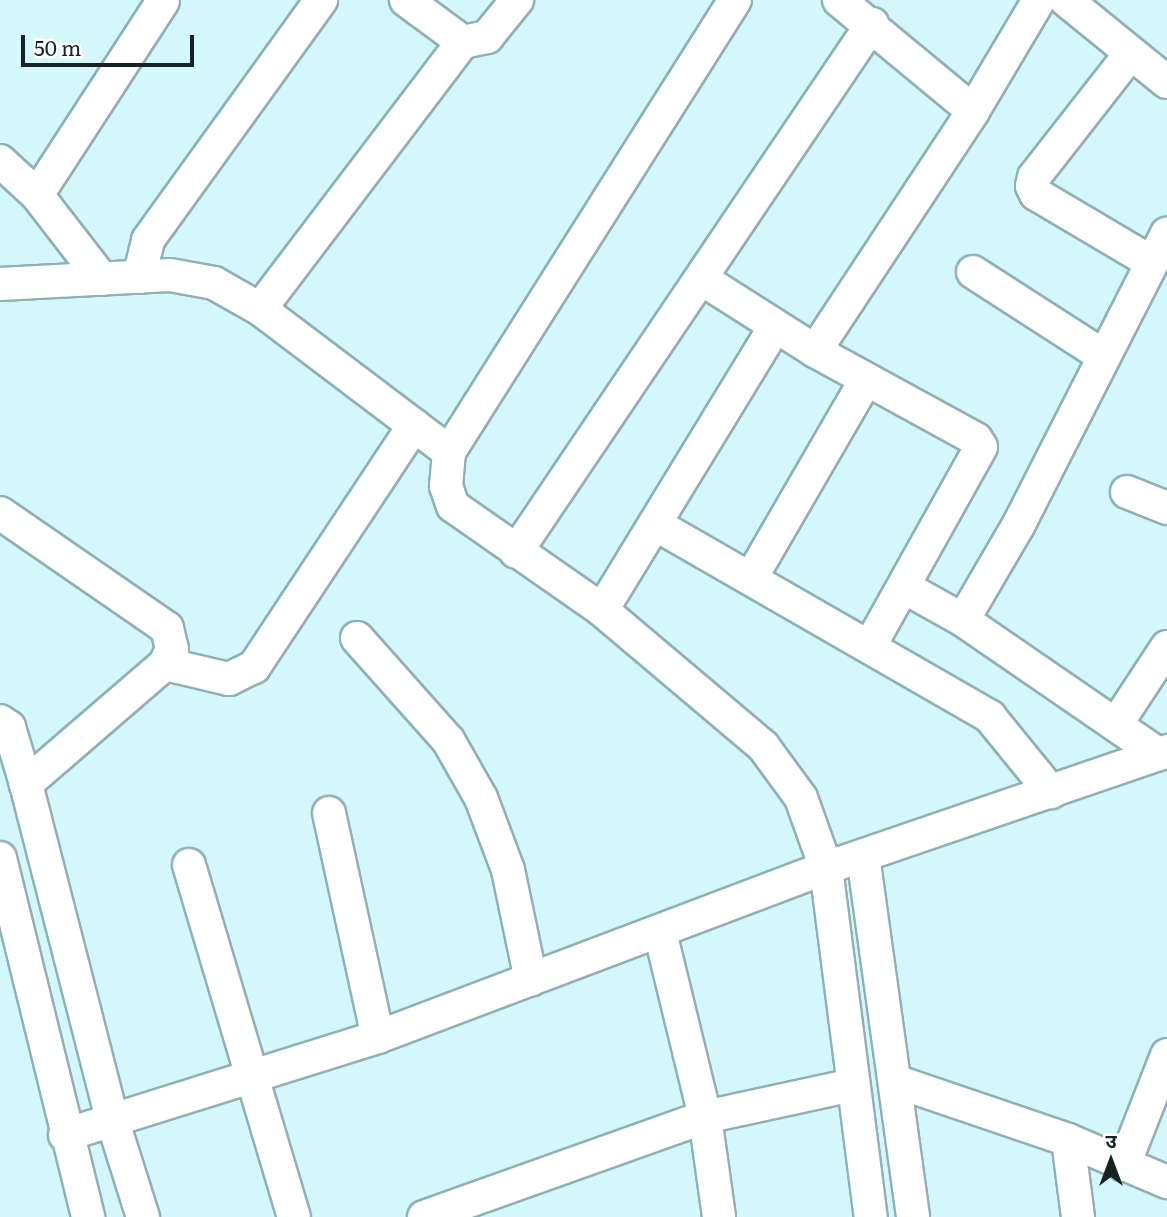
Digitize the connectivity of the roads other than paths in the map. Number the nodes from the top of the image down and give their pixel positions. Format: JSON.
{"nodes":[{"id":1,"x":321,"y":0,"type":"edge"},
{"id":2,"x":406,"y":0,"type":"edge"},
{"id":3,"x":517,"y":0,"type":"edge"},
{"id":4,"x":735,"y":0,"type":"edge"},
{"id":5,"x":839,"y":0,"type":"edge"},
{"id":6,"x":1039,"y":0,"type":"edge"},
{"id":7,"x":1066,"y":0,"type":"edge"},
{"id":8,"x":163,"y":1,"type":"edge"},
{"id":9,"x":872,"y":24,"type":"junction"},
{"id":10,"x":463,"y":42,"type":"junction"},
{"id":11,"x":1131,"y":53,"type":"junction"},
{"id":12,"x":1166,"y":77,"type":"edge"},
{"id":13,"x":973,"y":111,"type":"junction"},
{"id":14,"x":0,"y":161,"type":"edge"},
{"id":15,"x":37,"y":195,"type":"junction"},
{"id":16,"x":1167,"y":234,"type":"edge"},
{"id":17,"x":1151,"y":262,"type":"junction"},
{"id":18,"x":973,"y":272,"type":"dead end"},
{"id":19,"x":139,"y":277,"type":"junction"},
{"id":20,"x":102,"y":279,"type":"junction"},
{"id":21,"x":702,"y":279,"type":"junction"},
{"id":22,"x":0,"y":284,"type":"edge"},
{"id":23,"x":260,"y":309,"type":"junction"},
{"id":24,"x":775,"y":327,"type":"junction"},
{"id":25,"x":815,"y":351,"type":"junction"},
{"id":26,"x":1102,"y":355,"type":"junction"},
{"id":27,"x":866,"y":380,"type":"junction"},
{"id":28,"x":414,"y":425,"type":"junction"},
{"id":29,"x":449,"y":452,"type":"junction"},
{"id":30,"x":1127,"y":492,"type":"dead end"},
{"id":31,"x":1167,"y":508,"type":"edge"},
{"id":32,"x":0,"y":513,"type":"edge"},
{"id":33,"x":654,"y":524,"type":"junction"},
{"id":34,"x":516,"y":552,"type":"junction"},
{"id":35,"x":751,"y":578,"type":"junction"},
{"id":36,"x":904,"y":587,"type":"junction"},
{"id":37,"x":601,"y":610,"type":"junction"},
{"id":38,"x":963,"y":620,"type":"junction"},
{"id":39,"x":358,"y":638,"type":"dead end"},
{"id":40,"x":870,"y":646,"type":"junction"},
{"id":41,"x":1167,"y":647,"type":"edge"},
{"id":42,"x":165,"y":664,"type":"junction"},
{"id":43,"x":0,"y":721,"type":"edge"},
{"id":44,"x":1117,"y":723,"type":"junction"},
{"id":45,"x":1157,"y":762,"type":"edge"},
{"id":46,"x":26,"y":784,"type":"junction"},
{"id":47,"x":1051,"y":792,"type":"junction"},
{"id":48,"x":329,"y":813,"type":"dead end"},
{"id":49,"x":863,"y":856,"type":"junction"},
{"id":50,"x":0,"y":858,"type":"edge"},
{"id":51,"x":189,"y":865,"type":"dead end"},
{"id":52,"x":826,"y":869,"type":"junction"},
{"id":53,"x":660,"y":932,"type":"junction"},
{"id":54,"x":531,"y":980,"type":"junction"},
{"id":55,"x":378,"y":1037,"type":"junction"},
{"id":56,"x":1167,"y":1055,"type":"edge"},
{"id":57,"x":254,"y":1076,"type":"junction"},
{"id":58,"x":898,"y":1082,"type":"junction"},
{"id":59,"x":853,"y":1085,"type":"junction"},
{"id":60,"x":705,"y":1117,"type":"junction"},
{"id":61,"x":113,"y":1122,"type":"junction"},
{"id":62,"x":65,"y":1135,"type":"junction"},
{"id":63,"x":1068,"y":1140,"type":"junction"},
{"id":64,"x":1124,"y":1165,"type":"junction"},
{"id":65,"x":1167,"y":1182,"type":"edge"},
{"id":66,"x":88,"y":1217,"type":"edge"},
{"id":67,"x":143,"y":1217,"type":"edge"},
{"id":68,"x":295,"y":1217,"type":"edge"},
{"id":69,"x":424,"y":1217,"type":"edge"},
{"id":70,"x":719,"y":1217,"type":"edge"},
{"id":71,"x":871,"y":1217,"type":"edge"},
{"id":72,"x":913,"y":1217,"type":"edge"},
{"id":73,"x":1078,"y":1217,"type":"edge"}],
"edges":[{"from":1,"to":19,"type":"street"},
{"from":2,"to":10,"type":"street"},
{"from":3,"to":10,"type":"street"},
{"from":4,"to":29,"type":"street"},
{"from":5,"to":9,"type":"street"},
{"from":6,"to":13,"type":"street"},
{"from":7,"to":11,"type":"street"},
{"from":8,"to":15,"type":"street"},
{"from":9,"to":13,"type":"street"},
{"from":9,"to":21,"type":"street"},
{"from":10,"to":23,"type":"street"},
{"from":11,"to":12,"type":"street"},
{"from":11,"to":17,"type":"street"},
{"from":13,"to":25,"type":"street"},
{"from":14,"to":15,"type":"street"},
{"from":15,"to":20,"type":"street"},
{"from":16,"to":17,"type":"street"},
{"from":17,"to":26,"type":"street"},
{"from":18,"to":26,"type":"street"},
{"from":19,"to":20,"type":"street"},
{"from":19,"to":23,"type":"street"},
{"from":20,"to":22,"type":"street"},
{"from":21,"to":24,"type":"street"},
{"from":21,"to":34,"type":"street"},
{"from":23,"to":28,"type":"street"},
{"from":24,"to":25,"type":"street"},
{"from":24,"to":33,"type":"street"},
{"from":25,"to":27,"type":"street"},
{"from":26,"to":38,"type":"street"},
{"from":27,"to":35,"type":"street"},
{"from":27,"to":36,"type":"street"},
{"from":28,"to":29,"type":"street"},
{"from":28,"to":42,"type":"street"},
{"from":29,"to":34,"type":"street"},
{"from":30,"to":31,"type":"street"},
{"from":32,"to":42,"type":"street"},
{"from":33,"to":35,"type":"street"},
{"from":33,"to":37,"type":"street"},
{"from":34,"to":37,"type":"street"},
{"from":35,"to":40,"type":"street"},
{"from":36,"to":38,"type":"street"},
{"from":36,"to":40,"type":"street"},
{"from":37,"to":52,"type":"street"},
{"from":38,"to":44,"type":"street"},
{"from":39,"to":54,"type":"street"},
{"from":40,"to":47,"type":"street"},
{"from":41,"to":44,"type":"street"},
{"from":42,"to":46,"type":"street"},
{"from":43,"to":46,"type":"street"},
{"from":44,"to":45,"type":"street"},
{"from":45,"to":47,"type":"street"},
{"from":46,"to":61,"type":"street"},
{"from":47,"to":49,"type":"street"},
{"from":48,"to":55,"type":"street"},
{"from":49,"to":52,"type":"street"},
{"from":49,"to":58,"type":"street"},
{"from":50,"to":62,"type":"street"},
{"from":51,"to":57,"type":"street"},
{"from":52,"to":53,"type":"street"},
{"from":52,"to":59,"type":"street"},
{"from":53,"to":54,"type":"street"},
{"from":53,"to":60,"type":"street"},
{"from":54,"to":55,"type":"street"},
{"from":55,"to":57,"type":"street"},
{"from":56,"to":64,"type":"street"},
{"from":57,"to":61,"type":"street"},
{"from":57,"to":68,"type":"street"},
{"from":58,"to":63,"type":"street"},
{"from":58,"to":72,"type":"street"},
{"from":59,"to":60,"type":"street"},
{"from":59,"to":71,"type":"street"},
{"from":60,"to":69,"type":"street"},
{"from":60,"to":70,"type":"street"},
{"from":61,"to":62,"type":"street"},
{"from":61,"to":67,"type":"street"},
{"from":62,"to":66,"type":"street"},
{"from":63,"to":64,"type":"street"},
{"from":63,"to":73,"type":"street"},
{"from":64,"to":65,"type":"street"}]}
